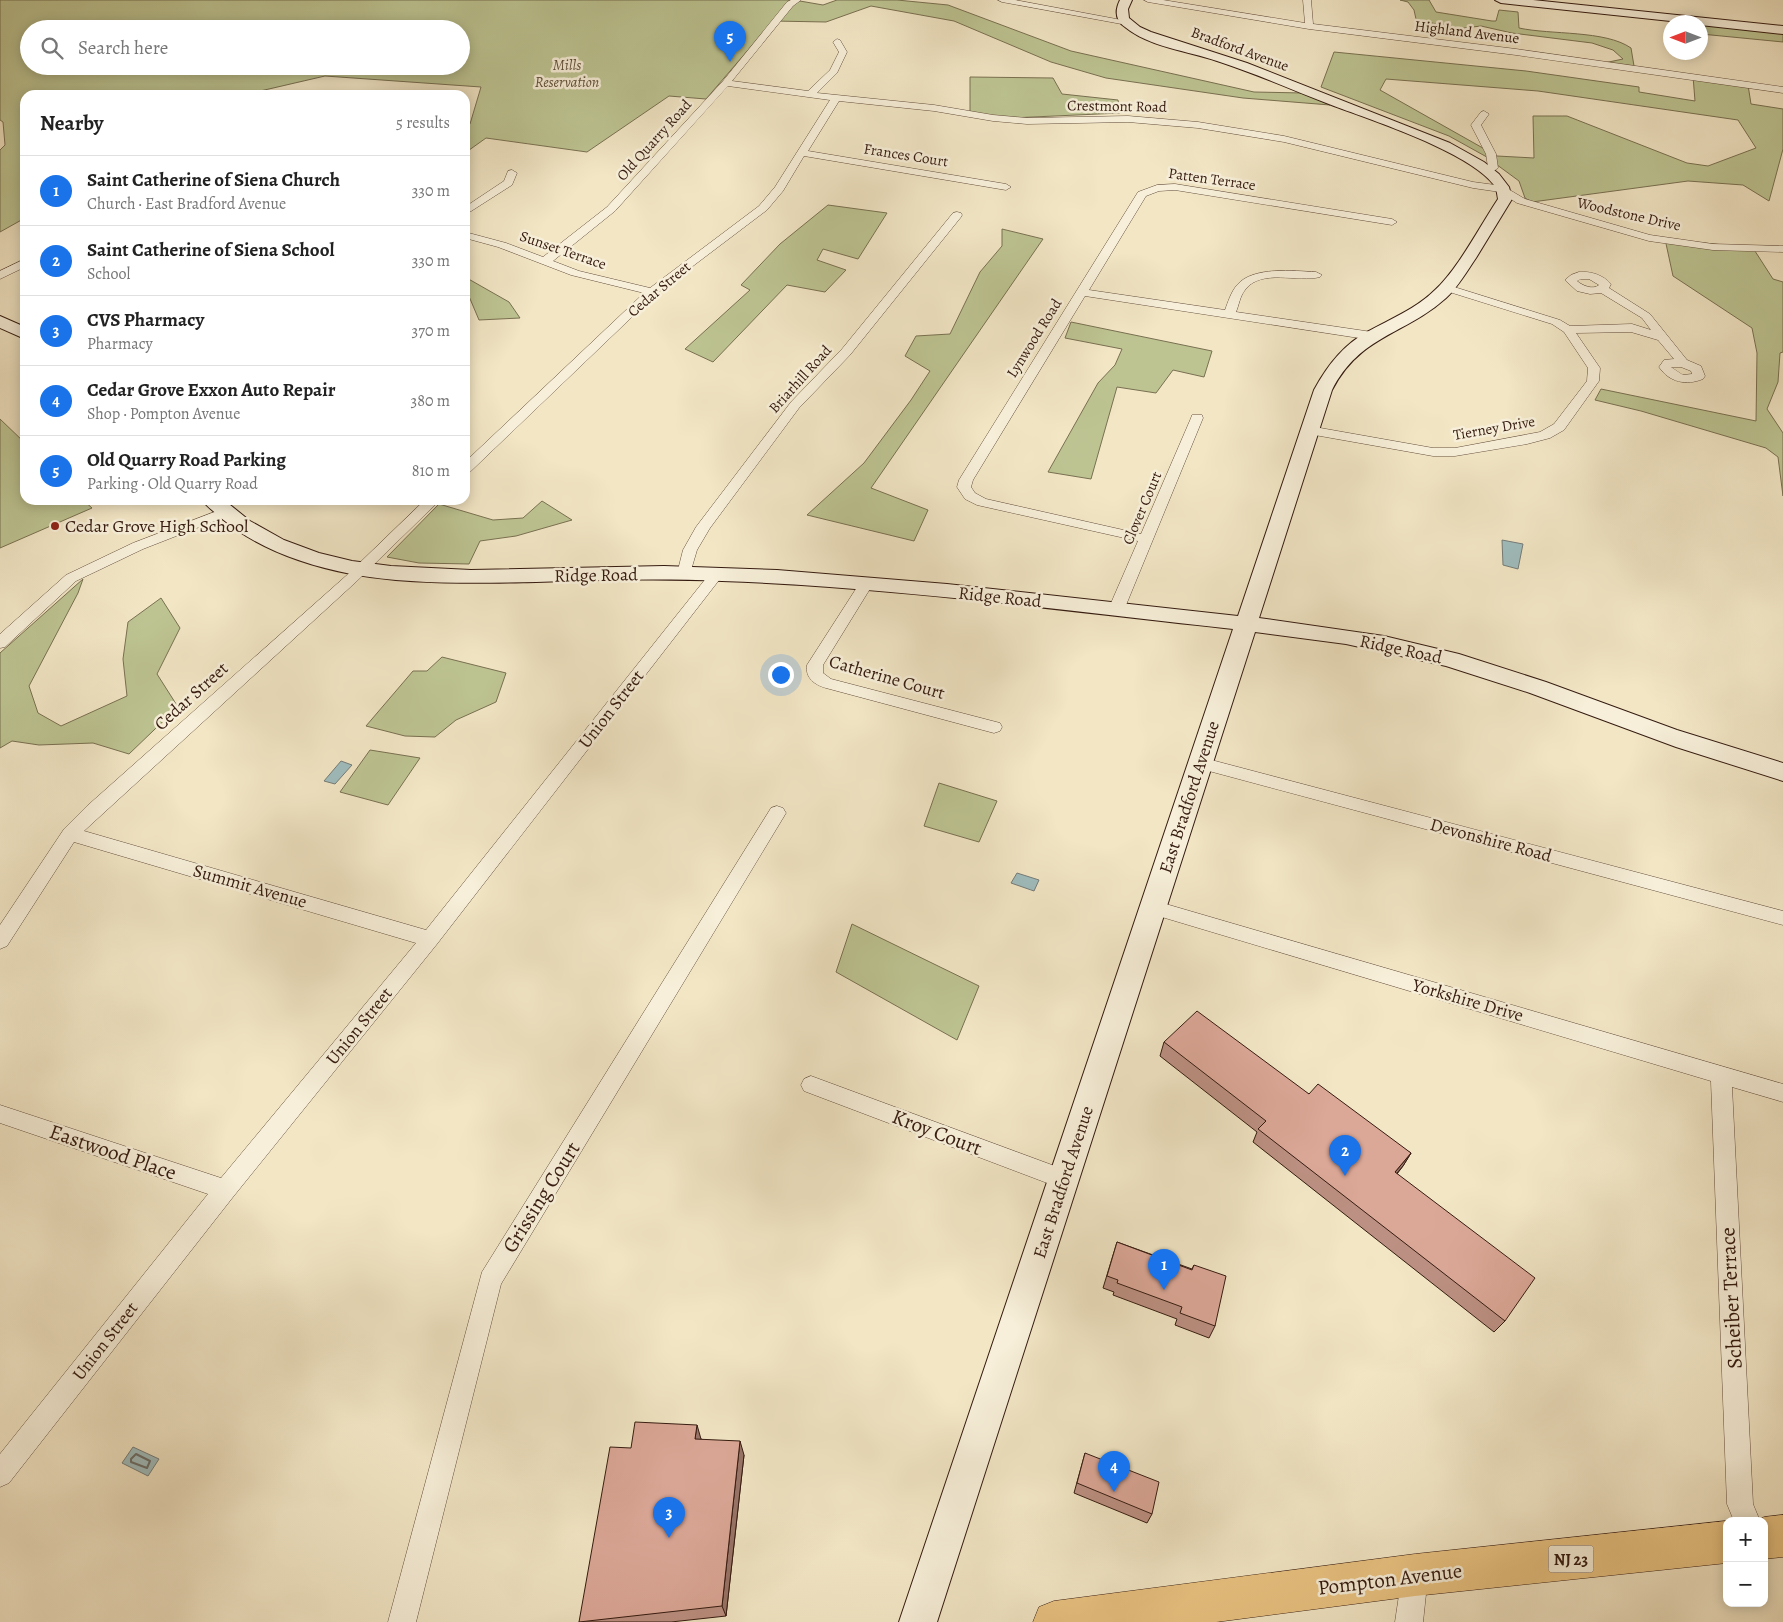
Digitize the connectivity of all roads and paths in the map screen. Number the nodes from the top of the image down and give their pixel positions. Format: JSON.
{"nodes":[{"id":1,"x":797,"y":0,"type":"edge"},
{"id":2,"x":1002,"y":0,"type":"edge"},
{"id":3,"x":1126,"y":0,"type":"edge"},
{"id":4,"x":1148,"y":0,"type":"edge"},
{"id":5,"x":1307,"y":0,"type":"edge"},
{"id":6,"x":1501,"y":0,"type":"edge"},
{"id":7,"x":1127,"y":23,"type":"junction"},
{"id":8,"x":1309,"y":27,"type":"junction"},
{"id":9,"x":1783,"y":30,"type":"edge"},
{"id":10,"x":837,"y":42,"type":"dead end"},
{"id":11,"x":726,"y":83,"type":"junction"},
{"id":12,"x":1783,"y":90,"type":"edge"},
{"id":13,"x":811,"y":93,"type":"junction"},
{"id":14,"x":836,"y":98,"type":"junction"},
{"id":15,"x":1484,"y":114,"type":"dead end"},
{"id":16,"x":801,"y":153,"type":"junction"},
{"id":17,"x":512,"y":173,"type":"dead end"},
{"id":18,"x":1496,"y":180,"type":"junction"},
{"id":19,"x":1006,"y":187,"type":"dead end"},
{"id":20,"x":470,"y":209,"type":"edge"},
{"id":21,"x":957,"y":215,"type":"dead end"},
{"id":22,"x":1392,"y":222,"type":"dead end"},
{"id":23,"x":470,"y":236,"type":"edge"},
{"id":24,"x":1783,"y":249,"type":"edge"},
{"id":25,"x":544,"y":262,"type":"junction"},
{"id":26,"x":20,"y":265,"type":"edge"},
{"id":27,"x":1316,"y":275,"type":"dead end"},
{"id":28,"x":0,"y":276,"type":"edge"},
{"id":29,"x":1447,"y":288,"type":"junction"},
{"id":30,"x":1603,"y":289,"type":"dead end"},
{"id":31,"x":652,"y":292,"type":"junction"},
{"id":32,"x":1082,"y":292,"type":"junction"},
{"id":33,"x":1229,"y":314,"type":"junction"},
{"id":34,"x":1646,"y":316,"type":"junction"},
{"id":35,"x":0,"y":321,"type":"edge"},
{"id":36,"x":1632,"y":328,"type":"junction"},
{"id":37,"x":1568,"y":330,"type":"junction"},
{"id":38,"x":20,"y":331,"type":"edge"},
{"id":39,"x":1372,"y":336,"type":"junction"},
{"id":40,"x":1662,"y":337,"type":"junction"},
{"id":41,"x":1683,"y":363,"type":"dead end"},
{"id":42,"x":1197,"y":418,"type":"dead end"},
{"id":43,"x":1309,"y":430,"type":"junction"},
{"id":44,"x":470,"y":463,"type":"edge"},
{"id":45,"x":428,"y":505,"type":"edge"},
{"id":46,"x":219,"y":506,"type":"edge"},
{"id":47,"x":1146,"y":539,"type":"junction"},
{"id":48,"x":362,"y":569,"type":"junction"},
{"id":49,"x":684,"y":574,"type":"junction"},
{"id":50,"x":716,"y":575,"type":"junction"},
{"id":51,"x":866,"y":584,"type":"junction"},
{"id":52,"x":1116,"y":610,"type":"junction"},
{"id":53,"x":1245,"y":624,"type":"junction"},
{"id":54,"x":0,"y":643,"type":"edge"},
{"id":55,"x":994,"y":727,"type":"dead end"},
{"id":56,"x":1200,"y":763,"type":"junction"},
{"id":57,"x":1783,"y":772,"type":"edge"},
{"id":58,"x":777,"y":812,"type":"dead end"},
{"id":59,"x":70,"y":834,"type":"junction"},
{"id":60,"x":1152,"y":908,"type":"junction"},
{"id":61,"x":1783,"y":918,"type":"edge"},
{"id":62,"x":430,"y":939,"type":"junction"},
{"id":63,"x":0,"y":941,"type":"edge"},
{"id":64,"x":1721,"y":1074,"type":"junction"},
{"id":65,"x":811,"y":1085,"type":"dead end"},
{"id":66,"x":1783,"y":1093,"type":"edge"},
{"id":67,"x":0,"y":1114,"type":"edge"},
{"id":68,"x":1063,"y":1179,"type":"junction"},
{"id":69,"x":225,"y":1190,"type":"junction"},
{"id":70,"x":1,"y":1473,"type":"edge"},
{"id":71,"x":1745,"y":1517,"type":"edge"},
{"id":72,"x":1783,"y":1536,"type":"edge"},
{"id":73,"x":1768,"y":1538,"type":"edge"},
{"id":74,"x":1723,"y":1542,"type":"edge"},
{"id":75,"x":1415,"y":1575,"type":"junction"},
{"id":76,"x":402,"y":1622,"type":"edge"},
{"id":77,"x":918,"y":1622,"type":"edge"},
{"id":78,"x":1054,"y":1622,"type":"edge"},
{"id":79,"x":1409,"y":1622,"type":"edge"}],
"edges":[{"from":1,"to":11,"type":"street","name":"Old Quarry Road"},
{"from":2,"to":7,"type":"street"},
{"from":3,"to":7,"type":"street"},
{"from":4,"to":8,"type":"street","name":"Highland Avenue"},
{"from":5,"to":8,"type":"street"},
{"from":6,"to":9,"type":"street"},
{"from":7,"to":18,"type":"street","name":"Bradford Avenue"},
{"from":8,"to":12,"type":"street","name":"Highland Avenue"},
{"from":10,"to":13,"type":"street"},
{"from":11,"to":13,"type":"street","name":"Crestmont Road"},
{"from":11,"to":25,"type":"street","name":"Old Quarry Road"},
{"from":13,"to":14,"type":"street","name":"Crestmont Road"},
{"from":14,"to":16,"type":"street","name":"Cedar Street"},
{"from":14,"to":18,"type":"street","name":"Crestmont Road"},
{"from":15,"to":18,"type":"street"},
{"from":16,"to":19,"type":"street","name":"Frances Court"},
{"from":16,"to":31,"type":"street","name":"Cedar Street"},
{"from":17,"to":20,"type":"street"},
{"from":18,"to":24,"type":"street","name":"Woodstone Drive"},
{"from":18,"to":29,"type":"street","name":"East Bradford Avenue"},
{"from":21,"to":49,"type":"street","name":"Briarhill Road"},
{"from":22,"to":32,"type":"street","name":"Patten Terrace"},
{"from":23,"to":25,"type":"street","name":"Sunset Terrace"},
{"from":25,"to":31,"type":"street","name":"Sunset Terrace"},
{"from":26,"to":28,"type":"street"},
{"from":27,"to":33,"type":"street"},
{"from":29,"to":37,"type":"street","name":"Tierney Drive"},
{"from":29,"to":39,"type":"street","name":"East Bradford Avenue"},
{"from":30,"to":34,"type":"street"},
{"from":31,"to":44,"type":"street","name":"Cedar Street"},
{"from":32,"to":33,"type":"street","name":"Lynwood Road"},
{"from":32,"to":47,"type":"street","name":"Lynwood Road"},
{"from":33,"to":39,"type":"street","name":"Lynwood Road"},
{"from":34,"to":36,"type":"street"},
{"from":34,"to":40,"type":"street"},
{"from":35,"to":38,"type":"street"},
{"from":36,"to":37,"type":"street"},
{"from":36,"to":40,"type":"street"},
{"from":37,"to":43,"type":"street","name":"Tierney Drive"},
{"from":39,"to":43,"type":"street","name":"East Bradford Avenue"},
{"from":40,"to":41,"type":"street"},
{"from":42,"to":47,"type":"street","name":"Clover Court"},
{"from":43,"to":53,"type":"street","name":"East Bradford Avenue"},
{"from":45,"to":48,"type":"street","name":"Cedar Street"},
{"from":46,"to":48,"type":"street","name":"Ridge Road"},
{"from":46,"to":54,"type":"street"},
{"from":47,"to":52,"type":"street","name":"Clover Court"},
{"from":48,"to":49,"type":"street","name":"Ridge Road"},
{"from":48,"to":59,"type":"street","name":"Cedar Street"},
{"from":49,"to":50,"type":"street","name":"Ridge Road"},
{"from":50,"to":51,"type":"street","name":"Ridge Road"},
{"from":50,"to":62,"type":"street","name":"Union Street"},
{"from":51,"to":52,"type":"street","name":"Ridge Road"},
{"from":51,"to":55,"type":"street","name":"Catherine Court"},
{"from":52,"to":53,"type":"street","name":"Ridge Road"},
{"from":53,"to":56,"type":"street","name":"East Bradford Avenue"},
{"from":53,"to":57,"type":"street","name":"Ridge Road"},
{"from":56,"to":60,"type":"street","name":"East Bradford Avenue"},
{"from":56,"to":61,"type":"street","name":"Devonshire Road"},
{"from":58,"to":76,"type":"street","name":"Grissing Court"},
{"from":59,"to":62,"type":"street","name":"Summit Avenue"},
{"from":59,"to":63,"type":"street","name":"Cedar Street"},
{"from":60,"to":64,"type":"street","name":"Yorkshire Drive"},
{"from":60,"to":68,"type":"street","name":"East Bradford Avenue"},
{"from":62,"to":69,"type":"street","name":"Union Street"},
{"from":64,"to":66,"type":"street","name":"Yorkshire Drive"},
{"from":64,"to":71,"type":"street","name":"Scheiber Terrace"},
{"from":65,"to":68,"type":"street","name":"Kroy Court"},
{"from":67,"to":69,"type":"street","name":"Eastwood Place"},
{"from":68,"to":77,"type":"street","name":"East Bradford Avenue"},
{"from":69,"to":70,"type":"street","name":"Union Street"},
{"from":72,"to":73,"type":"main road"},
{"from":74,"to":75,"type":"main road","name":"Pompton Avenue","number":"NJ 23"},
{"from":75,"to":78,"type":"main road","name":"Pompton Avenue","number":"NJ 23"},
{"from":75,"to":79,"type":"street"}]}
